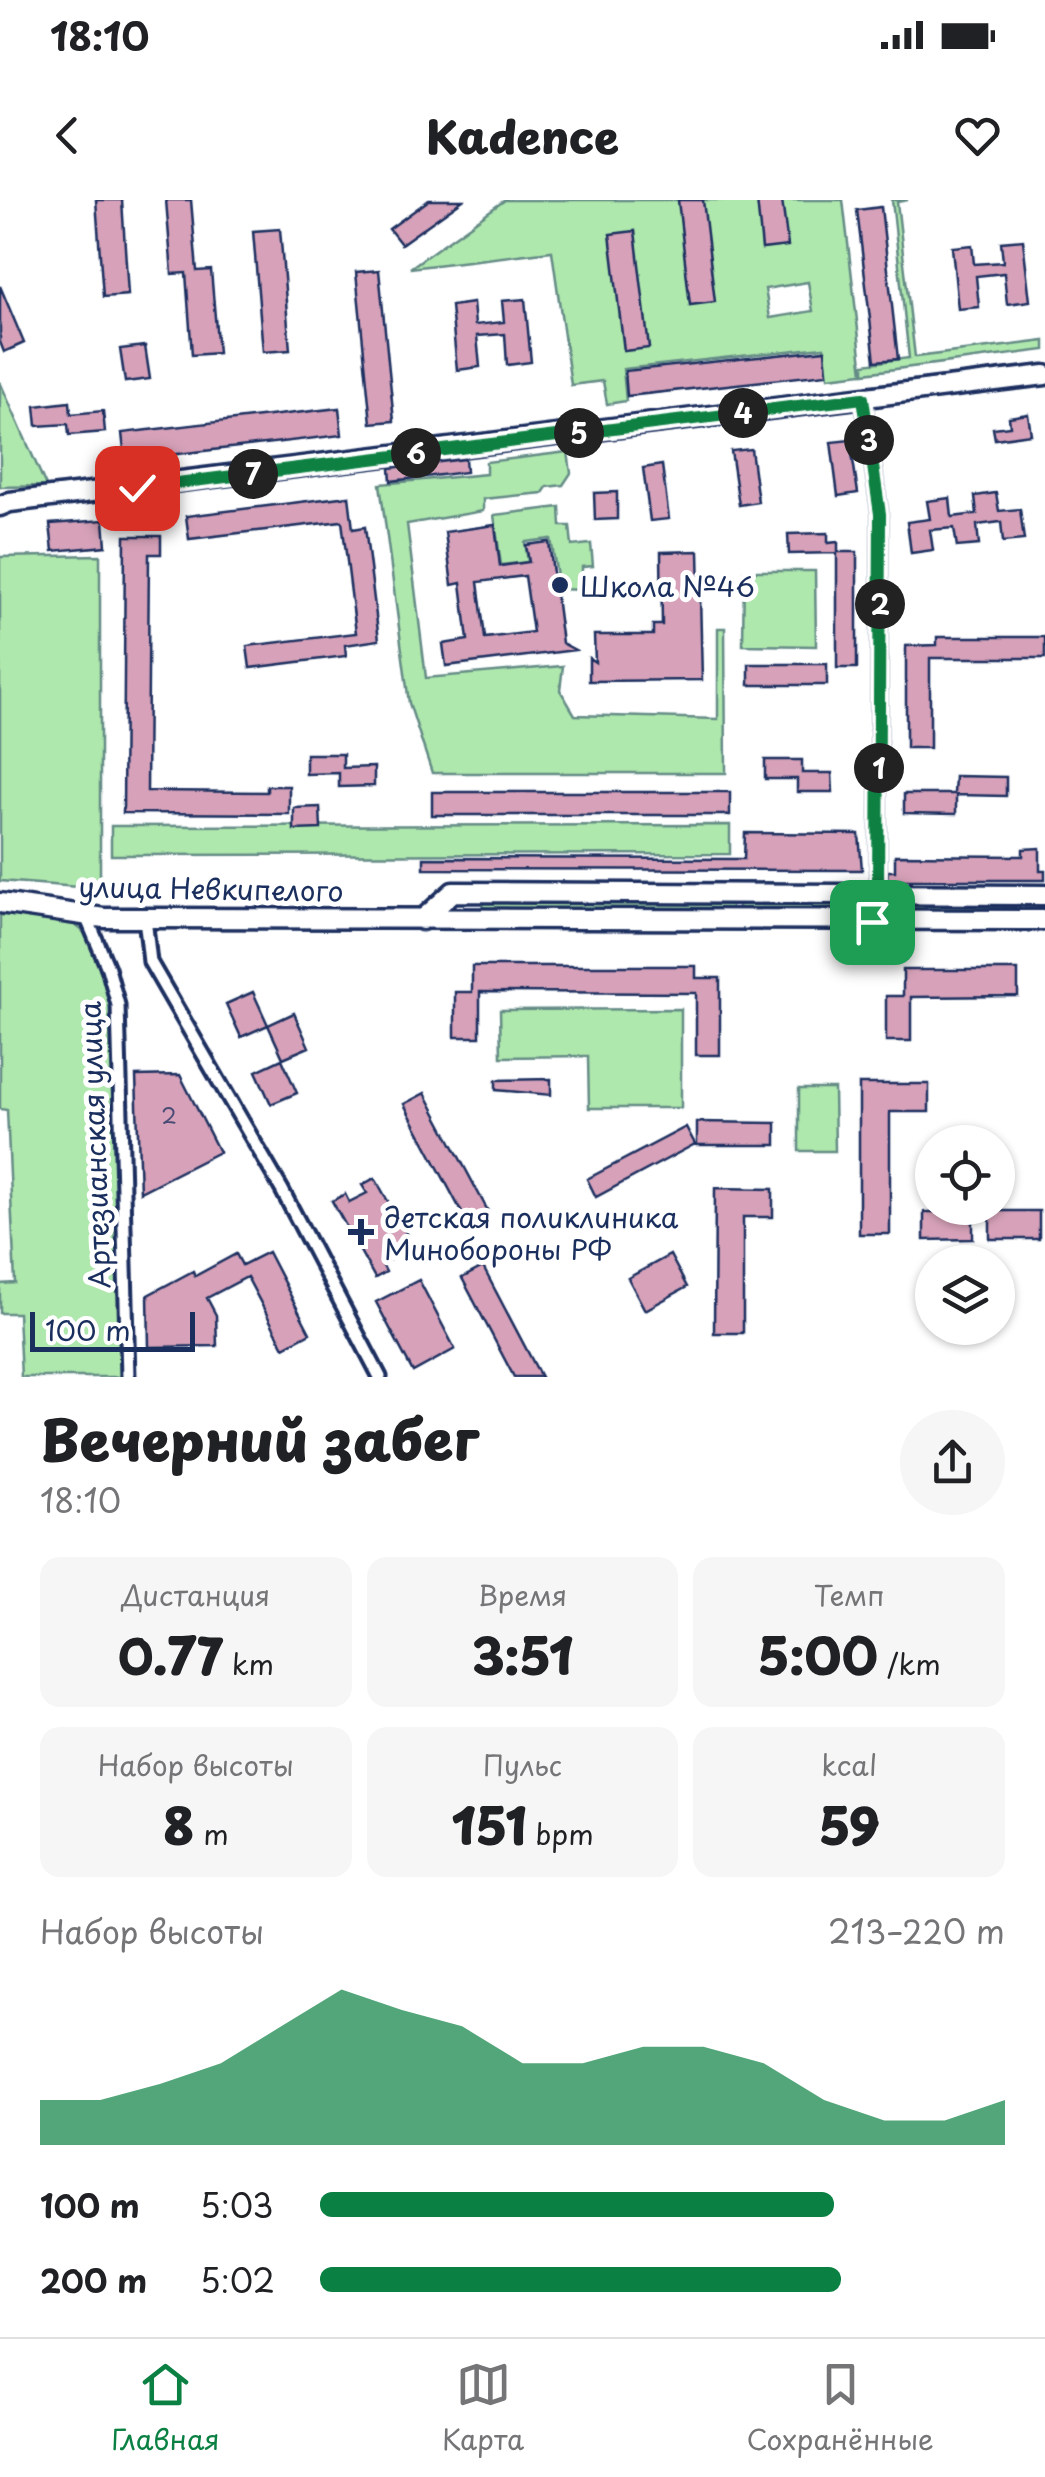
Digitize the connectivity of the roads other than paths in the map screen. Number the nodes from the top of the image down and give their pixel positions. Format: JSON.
{"nodes":[{"id":1,"x":1045,"y":376,"type":"edge"},
{"id":2,"x":863,"y":398,"type":"junction"},
{"id":3,"x":3,"y":502,"type":"edge"},
{"id":4,"x":485,"y":892,"type":"junction"},
{"id":5,"x":880,"y":893,"type":"junction"},
{"id":6,"x":1045,"y":895,"type":"edge"},
{"id":7,"x":0,"y":903,"type":"edge"},
{"id":8,"x":86,"y":916,"type":"junction"},
{"id":9,"x":146,"y":918,"type":"junction"},
{"id":10,"x":422,"y":920,"type":"junction"},
{"id":11,"x":485,"y":920,"type":"junction"},
{"id":12,"x":1045,"y":920,"type":"edge"},
{"id":13,"x":872,"y":922,"type":"junction"},
{"id":14,"x":891,"y":922,"type":"junction"},
{"id":15,"x":128,"y":1377,"type":"edge"},
{"id":16,"x":380,"y":1377,"type":"edge"}],
"edges":[{"from":1,"to":2,"type":"street"},
{"from":2,"to":3,"type":"street"},
{"from":2,"to":5,"type":"street"},
{"from":4,"to":5,"type":"street"},
{"from":4,"to":10,"type":"street"},
{"from":4,"to":11,"type":"street"},
{"from":5,"to":6,"type":"street"},
{"from":5,"to":13,"type":"street"},
{"from":5,"to":14,"type":"street"},
{"from":7,"to":8,"type":"street","name":"улица Невкипелого"},
{"from":8,"to":9,"type":"street","name":"улица Невкипелого"},
{"from":8,"to":15,"type":"street","name":"Артезианская улица"},
{"from":9,"to":10,"type":"street","name":"улица Невкипелого"},
{"from":9,"to":16,"type":"street"},
{"from":10,"to":11,"type":"street","name":"улица Невкипелого"},
{"from":11,"to":13,"type":"street","name":"улица Невкипелого"},
{"from":12,"to":14,"type":"street","name":"улица Невкипелого"},
{"from":13,"to":14,"type":"street","name":"улица Невкипелого"}]}
